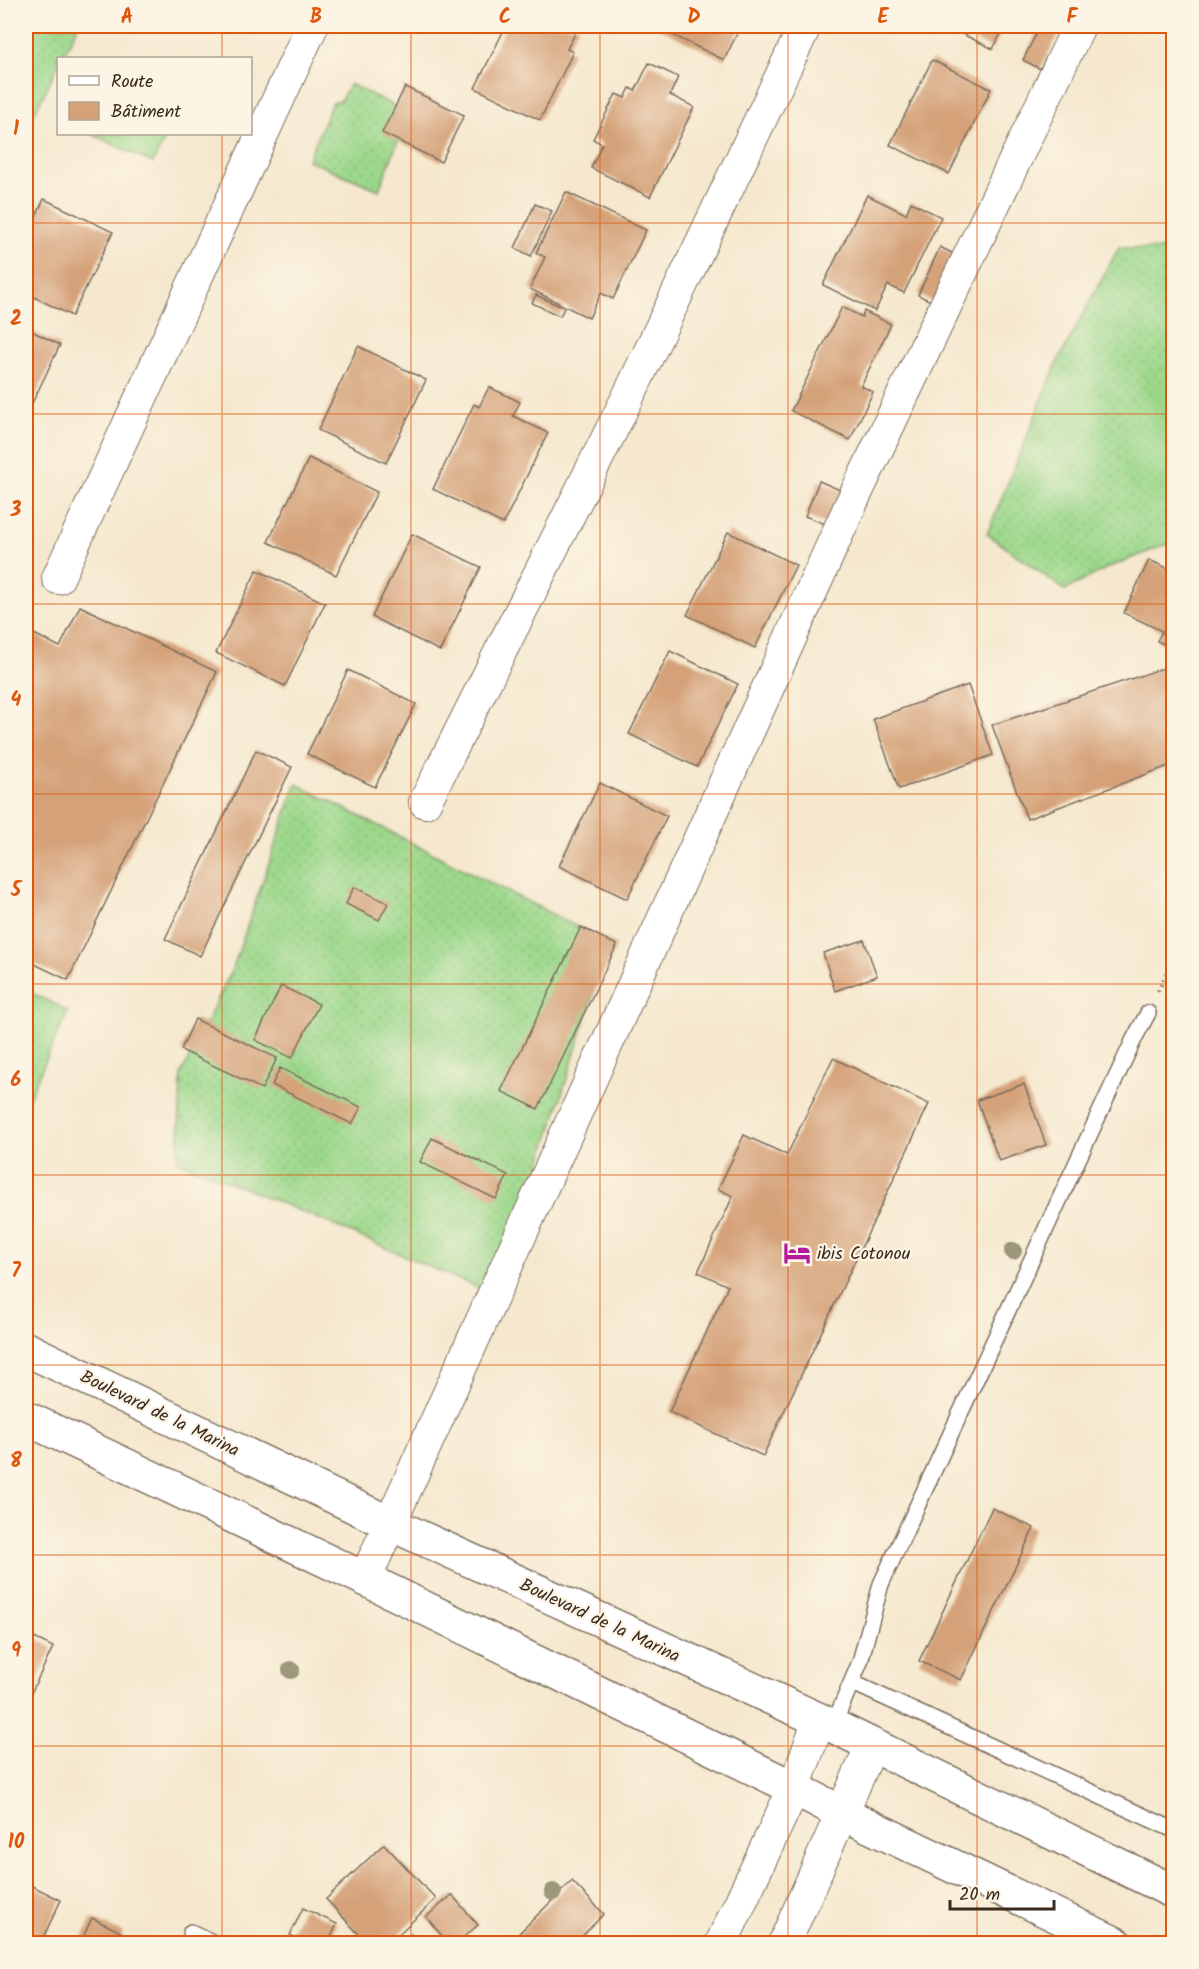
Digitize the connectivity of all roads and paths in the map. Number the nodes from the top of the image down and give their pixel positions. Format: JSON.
{"nodes":[{"id":1,"x":312,"y":26,"type":"edge"},
{"id":2,"x":805,"y":26,"type":"edge"},
{"id":3,"x":1079,"y":26,"type":"edge"},
{"id":4,"x":58,"y":578,"type":"dead end"},
{"id":5,"x":425,"y":802,"type":"dead end"},
{"id":6,"x":1173,"y":958,"type":"edge"},
{"id":7,"x":1148,"y":1013,"type":"joint"},
{"id":8,"x":26,"y":1349,"type":"edge"},
{"id":9,"x":26,"y":1418,"type":"edge"},
{"id":10,"x":391,"y":1524,"type":"junction"},
{"id":11,"x":365,"y":1579,"type":"junction"},
{"id":12,"x":853,"y":1683,"type":"junction"},
{"id":13,"x":826,"y":1723,"type":"junction"},
{"id":14,"x":872,"y":1746,"type":"junction"},
{"id":15,"x":794,"y":1788,"type":"junction"},
{"id":16,"x":842,"y":1813,"type":"junction"},
{"id":17,"x":1173,"y":1830,"type":"edge"},
{"id":18,"x":1173,"y":1892,"type":"edge"},
{"id":19,"x":191,"y":1932,"type":"dead end"},
{"id":20,"x":216,"y":1944,"type":"edge"},
{"id":21,"x":721,"y":1944,"type":"edge"},
{"id":22,"x":784,"y":1944,"type":"edge"},
{"id":23,"x":1116,"y":1944,"type":"edge"}],
"edges":[{"from":1,"to":4,"type":"street"},
{"from":2,"to":5,"type":"street"},
{"from":3,"to":10,"type":"street"},
{"from":6,"to":7,"type":"path"},
{"from":7,"to":12,"type":"lane"},
{"from":8,"to":10,"type":"main road","name":"Boulevard de la Marina"},
{"from":9,"to":11,"type":"main road"},
{"from":10,"to":11,"type":"street"},
{"from":10,"to":13,"type":"main road","name":"Boulevard de la Marina"},
{"from":11,"to":15,"type":"main road"},
{"from":12,"to":13,"type":"lane"},
{"from":12,"to":17,"type":"lane"},
{"from":13,"to":14,"type":"main road","name":"Boulevard de la Marina"},
{"from":13,"to":15,"type":"street"},
{"from":14,"to":16,"type":"street"},
{"from":14,"to":18,"type":"main road","name":"Boulevard de la Marina"},
{"from":15,"to":16,"type":"main road"},
{"from":15,"to":21,"type":"street"},
{"from":16,"to":22,"type":"street"},
{"from":16,"to":23,"type":"main road"},
{"from":19,"to":20,"type":"lane"}]}
